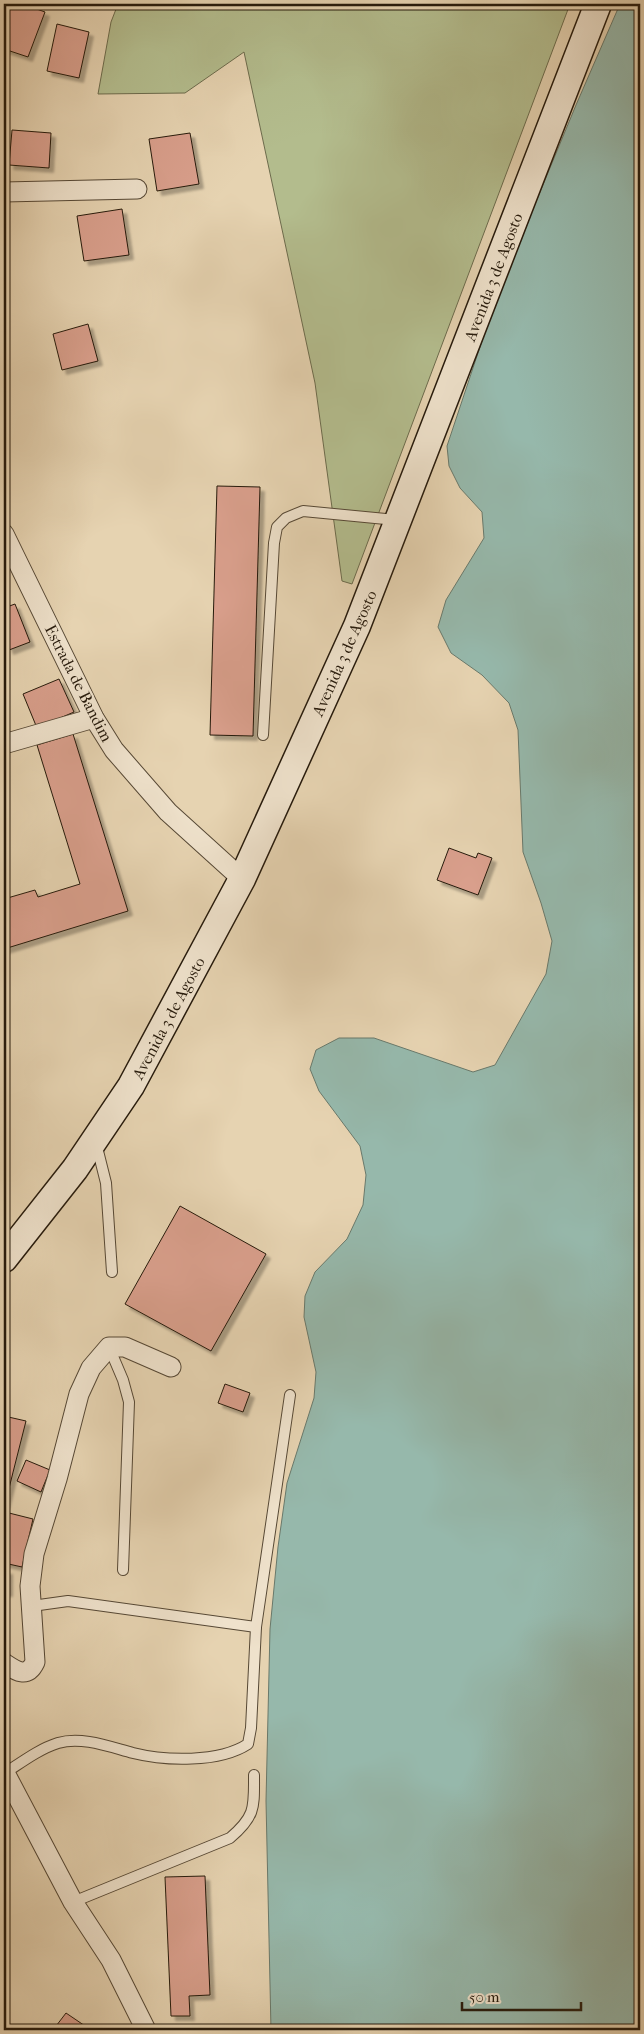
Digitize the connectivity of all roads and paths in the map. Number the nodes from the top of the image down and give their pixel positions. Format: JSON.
{"nodes":[{"id":1,"x":598,"y":4,"type":"edge"},
{"id":2,"x":137,"y":189,"type":"dead end"},
{"id":3,"x":4,"y":192,"type":"edge"},
{"id":4,"x":400,"y":521,"type":"junction"},
{"id":5,"x":4,"y":534,"type":"edge"},
{"id":6,"x":94,"y":718,"type":"junction"},
{"id":7,"x":262,"y":735,"type":"dead end"},
{"id":8,"x":4,"y":744,"type":"edge"},
{"id":9,"x":242,"y":879,"type":"junction"},
{"id":10,"x":95,"y":1140,"type":"junction"},
{"id":11,"x":4,"y":1259,"type":"edge"},
{"id":12,"x":112,"y":1272,"type":"dead end"},
{"id":13,"x":108,"y":1347,"type":"junction"},
{"id":14,"x":172,"y":1367,"type":"dead end"},
{"id":15,"x":290,"y":1395,"type":"dead end"},
{"id":16,"x":124,"y":1570,"type":"dead end"},
{"id":17,"x":32,"y":1606,"type":"junction"},
{"id":18,"x":256,"y":1627,"type":"junction"},
{"id":19,"x":4,"y":1663,"type":"edge"},
{"id":20,"x":4,"y":1772,"type":"edge"},
{"id":21,"x":254,"y":1774,"type":"dead end"},
{"id":22,"x":73,"y":1902,"type":"junction"},
{"id":23,"x":146,"y":2030,"type":"edge"}],
"edges":[{"from":1,"to":4,"type":"street","name":"Avenida 3 de Agosto"},
{"from":2,"to":3,"type":"street"},
{"from":4,"to":7,"type":"lane"},
{"from":4,"to":9,"type":"street","name":"Avenida 3 de Agosto"},
{"from":5,"to":6,"type":"street","name":"Estrada de Bandim"},
{"from":6,"to":8,"type":"street"},
{"from":6,"to":9,"type":"street","name":"Estrada de Bandim"},
{"from":9,"to":10,"type":"street","name":"Avenida 3 de Agosto"},
{"from":10,"to":11,"type":"street","name":"Avenida 3 de Agosto"},
{"from":10,"to":12,"type":"lane"},
{"from":13,"to":14,"type":"street"},
{"from":13,"to":16,"type":"lane"},
{"from":13,"to":17,"type":"street"},
{"from":15,"to":18,"type":"lane"},
{"from":17,"to":18,"type":"lane"},
{"from":17,"to":19,"type":"street"},
{"from":18,"to":20,"type":"lane"},
{"from":20,"to":22,"type":"street"},
{"from":21,"to":22,"type":"lane"},
{"from":22,"to":23,"type":"street"}]}
